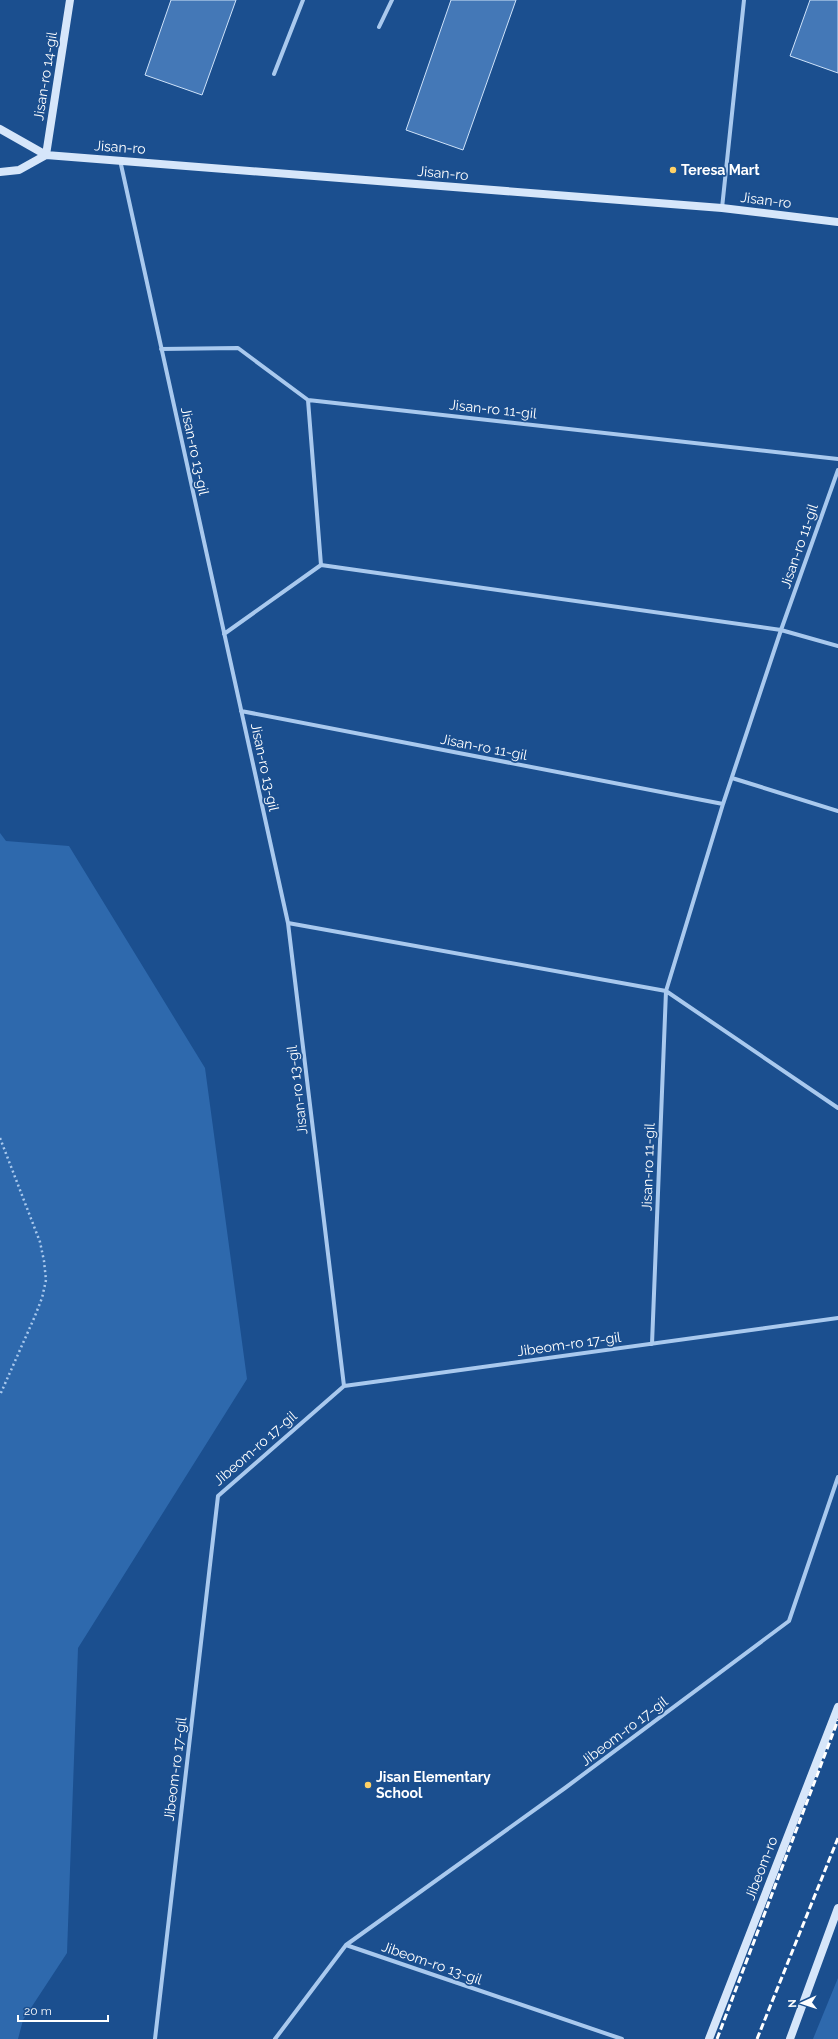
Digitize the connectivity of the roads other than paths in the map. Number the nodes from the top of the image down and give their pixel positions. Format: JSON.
{"nodes":[{"id":1,"x":70,"y":0,"type":"edge"},
{"id":2,"x":303,"y":0,"type":"edge"},
{"id":3,"x":392,"y":0,"type":"edge"},
{"id":4,"x":744,"y":0,"type":"edge"},
{"id":5,"x":379,"y":27,"type":"dead end"},
{"id":6,"x":274,"y":74,"type":"dead end"},
{"id":7,"x":0,"y":129,"type":"edge"},
{"id":8,"x":46,"y":155,"type":"junction"},
{"id":9,"x":120,"y":160,"type":"junction"},
{"id":10,"x":0,"y":172,"type":"edge"},
{"id":11,"x":722,"y":208,"type":"junction"},
{"id":12,"x":838,"y":222,"type":"edge"},
{"id":13,"x":161,"y":349,"type":"junction"},
{"id":14,"x":308,"y":400,"type":"junction"},
{"id":15,"x":838,"y":459,"type":"edge"},
{"id":16,"x":838,"y":470,"type":"edge"},
{"id":17,"x":321,"y":564,"type":"junction"},
{"id":18,"x":781,"y":630,"type":"junction"},
{"id":19,"x":224,"y":634,"type":"junction"},
{"id":20,"x":838,"y":646,"type":"edge"},
{"id":21,"x":241,"y":711,"type":"junction"},
{"id":22,"x":732,"y":778,"type":"junction"},
{"id":23,"x":723,"y":804,"type":"junction"},
{"id":24,"x":838,"y":811,"type":"edge"},
{"id":25,"x":288,"y":922,"type":"junction"},
{"id":26,"x":666,"y":991,"type":"junction"},
{"id":27,"x":838,"y":1106,"type":"edge"},
{"id":28,"x":838,"y":1318,"type":"edge"},
{"id":29,"x":652,"y":1344,"type":"junction"},
{"id":30,"x":344,"y":1386,"type":"junction"},
{"id":31,"x":838,"y":1477,"type":"edge"},
{"id":32,"x":838,"y":1707,"type":"edge"},
{"id":33,"x":838,"y":1908,"type":"edge"},
{"id":34,"x":346,"y":1945,"type":"junction"},
{"id":35,"x":155,"y":2039,"type":"edge"},
{"id":36,"x":275,"y":2039,"type":"edge"},
{"id":37,"x":622,"y":2039,"type":"edge"},
{"id":38,"x":709,"y":2039,"type":"edge"},
{"id":39,"x":790,"y":2039,"type":"edge"}],
"edges":[{"from":1,"to":8,"type":"main road","name":"Jisan-ro 14-gil"},
{"from":2,"to":6,"type":"street"},
{"from":3,"to":5,"type":"street"},
{"from":4,"to":11,"type":"street"},
{"from":7,"to":8,"type":"main road","name":"Jisan-ro"},
{"from":8,"to":9,"type":"main road","name":"Jisan-ro"},
{"from":8,"to":10,"type":"main road"},
{"from":9,"to":11,"type":"main road","name":"Jisan-ro"},
{"from":9,"to":13,"type":"street","name":"Jisan-ro 13-gil"},
{"from":11,"to":12,"type":"main road","name":"Jisan-ro"},
{"from":13,"to":14,"type":"street"},
{"from":13,"to":19,"type":"street","name":"Jisan-ro 13-gil"},
{"from":14,"to":15,"type":"street","name":"Jisan-ro 11-gil"},
{"from":14,"to":17,"type":"street"},
{"from":16,"to":18,"type":"street","name":"Jisan-ro 11-gil"},
{"from":17,"to":18,"type":"street"},
{"from":17,"to":19,"type":"street"},
{"from":18,"to":20,"type":"street"},
{"from":18,"to":22,"type":"street","name":"Jisan-ro 11-gil"},
{"from":19,"to":21,"type":"street","name":"Jisan-ro 13-gil"},
{"from":21,"to":23,"type":"street","name":"Jisan-ro 11-gil"},
{"from":21,"to":25,"type":"street","name":"Jisan-ro 13-gil"},
{"from":22,"to":23,"type":"street","name":"Jisan-ro 11-gil"},
{"from":22,"to":24,"type":"street"},
{"from":23,"to":26,"type":"street","name":"Jisan-ro 11-gil"},
{"from":25,"to":26,"type":"street"},
{"from":25,"to":30,"type":"street","name":"Jisan-ro 13-gil"},
{"from":26,"to":27,"type":"street"},
{"from":26,"to":29,"type":"street","name":"Jisan-ro 11-gil"},
{"from":28,"to":29,"type":"street","name":"Jibeom-ro 17-gil"},
{"from":29,"to":30,"type":"street","name":"Jibeom-ro 17-gil"},
{"from":30,"to":35,"type":"street","name":"Jibeom-ro 17-gil"},
{"from":31,"to":34,"type":"street","name":"Jibeom-ro 17-gil"},
{"from":32,"to":38,"type":"main road","name":"Jibeom-ro"},
{"from":33,"to":39,"type":"main road"},
{"from":34,"to":36,"type":"street"},
{"from":34,"to":37,"type":"street","name":"Jibeom-ro 13-gil"}]}
